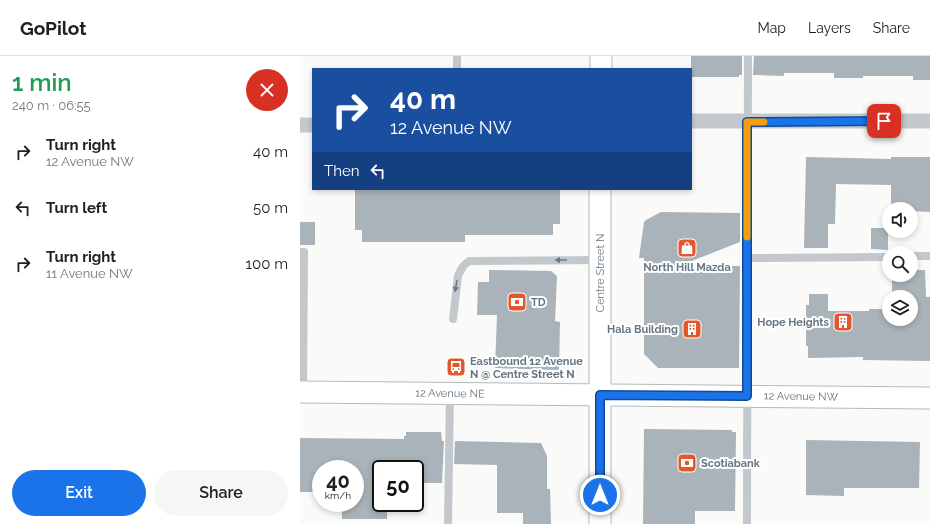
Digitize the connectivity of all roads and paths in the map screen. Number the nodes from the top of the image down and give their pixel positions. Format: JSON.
{"nodes":[{"id":1,"x":457,"y":56,"type":"edge"},
{"id":2,"x":601,"y":56,"type":"edge"},
{"id":3,"x":748,"y":56,"type":"edge"},
{"id":4,"x":457,"y":68,"type":"edge"},
{"id":5,"x":601,"y":68,"type":"edge"},
{"id":6,"x":692,"y":121,"type":"edge"},
{"id":7,"x":930,"y":121,"type":"edge"},
{"id":8,"x":747,"y":122,"type":"junction"},
{"id":9,"x":300,"y":125,"type":"edge"},
{"id":10,"x":312,"y":125,"type":"edge"},
{"id":11,"x":600,"y":190,"type":"edge"},
{"id":12,"x":300,"y":252,"type":"edge"},
{"id":13,"x":882,"y":256,"type":"edge"},
{"id":14,"x":918,"y":256,"type":"edge"},
{"id":15,"x":930,"y":256,"type":"edge"},
{"id":16,"x":747,"y":258,"type":"junction"},
{"id":17,"x":600,"y":260,"type":"junction"},
{"id":18,"x":453,"y":319,"type":"dead end"},
{"id":19,"x":302,"y":392,"type":"edge"},
{"id":20,"x":450,"y":394,"type":"junction"},
{"id":21,"x":600,"y":395,"type":"junction"},
{"id":22,"x":747,"y":396,"type":"junction"},
{"id":23,"x":930,"y":398,"type":"edge"},
{"id":24,"x":448,"y":524,"type":"edge"},
{"id":25,"x":600,"y":524,"type":"edge"},
{"id":26,"x":747,"y":524,"type":"edge"}],
"edges":[{"from":1,"to":4,"type":"lane"},
{"from":2,"to":5,"type":"street"},
{"from":3,"to":8,"type":"lane"},
{"from":6,"to":8,"type":"street"},
{"from":7,"to":8,"type":"street"},
{"from":8,"to":16,"type":"lane"},
{"from":9,"to":10,"type":"street"},
{"from":11,"to":17,"type":"street","name":"Centre Street N"},
{"from":12,"to":19,"type":"lane"},
{"from":13,"to":16,"type":"lane"},
{"from":14,"to":15,"type":"lane"},
{"from":16,"to":22,"type":"lane"},
{"from":17,"to":18,"type":"lane","one_way":true},
{"from":17,"to":21,"type":"street","name":"Centre Street N"},
{"from":19,"to":20,"type":"street","name":"12 Avenue NE"},
{"from":20,"to":21,"type":"street","name":"12 Avenue NE"},
{"from":20,"to":24,"type":"lane"},
{"from":21,"to":22,"type":"street","name":"12 Avenue NW"},
{"from":21,"to":25,"type":"street","name":"Centre Street N"},
{"from":22,"to":23,"type":"street","name":"12 Avenue NW"},
{"from":22,"to":26,"type":"lane"}]}
